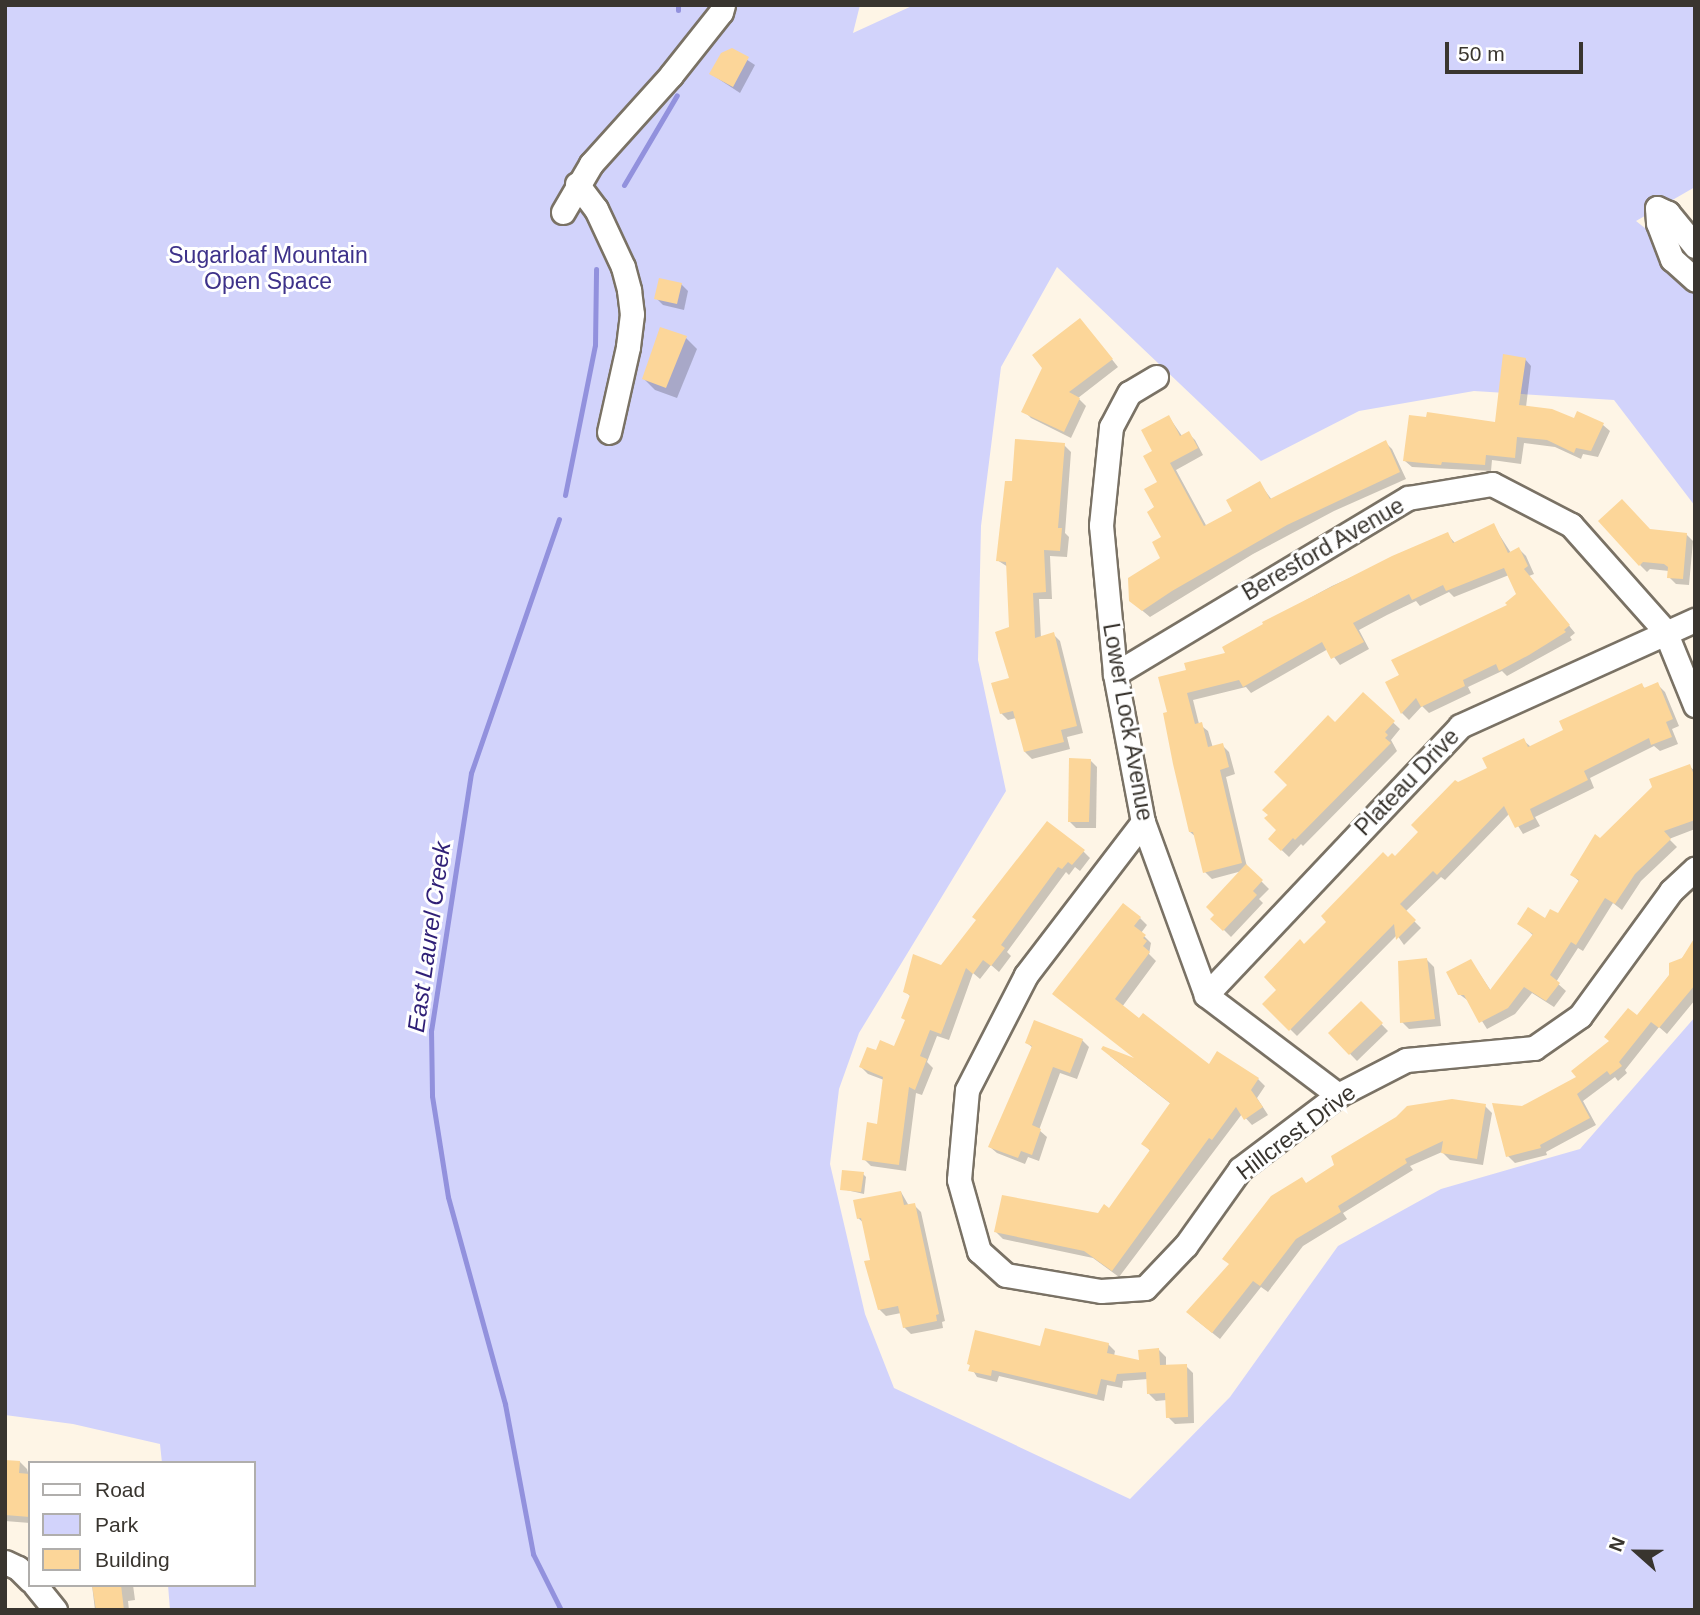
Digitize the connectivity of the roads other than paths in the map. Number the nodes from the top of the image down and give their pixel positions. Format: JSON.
{"nodes":[{"id":1,"x":723,"y":5,"type":"edge"},
{"id":2,"x":577,"y":184,"type":"junction"},
{"id":3,"x":563,"y":212,"type":"dead end"},
{"id":4,"x":1695,"y":246,"type":"edge"},
{"id":5,"x":1695,"y":280,"type":"edge"},
{"id":6,"x":1156,"y":377,"type":"dead end"},
{"id":7,"x":609,"y":432,"type":"dead end"},
{"id":8,"x":1695,"y":620,"type":"edge"},
{"id":9,"x":1665,"y":631,"type":"junction"},
{"id":10,"x":1115,"y":674,"type":"junction"},
{"id":11,"x":1695,"y":705,"type":"edge"},
{"id":12,"x":1143,"y":822,"type":"junction"},
{"id":13,"x":1695,"y":869,"type":"edge"},
{"id":14,"x":1206,"y":995,"type":"junction"},
{"id":15,"x":1338,"y":1095,"type":"junction"},
{"id":16,"x":5,"y":1562,"type":"edge"},
{"id":17,"x":28,"y":1578,"type":"edge"},
{"id":18,"x":37,"y":1587,"type":"edge"},
{"id":19,"x":55,"y":1610,"type":"edge"}],
"edges":[{"from":1,"to":2,"type":"street"},
{"from":2,"to":3,"type":"street"},
{"from":2,"to":7,"type":"street"},
{"from":4,"to":5,"type":"street"},
{"from":6,"to":10,"type":"street","name":"Lower Lock Avenue"},
{"from":8,"to":9,"type":"street","name":"Plateau Drive"},
{"from":9,"to":10,"type":"street","name":"Beresford Avenue"},
{"from":9,"to":11,"type":"street","name":"Beresford Avenue"},
{"from":9,"to":14,"type":"street","name":"Plateau Drive"},
{"from":10,"to":12,"type":"street","name":"Lower Lock Avenue"},
{"from":12,"to":14,"type":"street","name":"Lower Lock Avenue"},
{"from":12,"to":15,"type":"street","name":"Hillcrest Drive"},
{"from":13,"to":15,"type":"street","name":"Hillcrest Drive"},
{"from":14,"to":15,"type":"street"},
{"from":16,"to":17,"type":"street"},
{"from":18,"to":19,"type":"street"}]}
